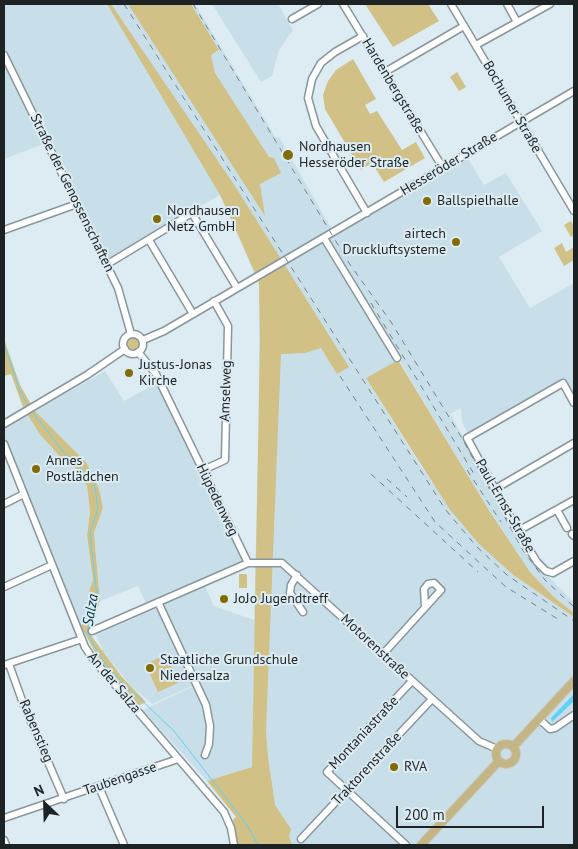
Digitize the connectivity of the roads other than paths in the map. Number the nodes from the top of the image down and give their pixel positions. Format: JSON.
{"nodes":[{"id":1,"x":318,"y":4,"type":"edge"},
{"id":2,"x":343,"y":4,"type":"edge"},
{"id":3,"x":451,"y":4,"type":"edge"},
{"id":4,"x":507,"y":4,"type":"edge"},
{"id":5,"x":550,"y":4,"type":"edge"},
{"id":6,"x":292,"y":20,"type":"dead end"},
{"id":7,"x":518,"y":22,"type":"junction"},
{"id":8,"x":464,"y":26,"type":"junction"},
{"id":9,"x":363,"y":36,"type":"junction"},
{"id":10,"x":476,"y":46,"type":"junction"},
{"id":11,"x":4,"y":55,"type":"edge"},
{"id":12,"x":385,"y":72,"type":"junction"},
{"id":13,"x":574,"y":91,"type":"edge"},
{"id":14,"x":521,"y":122,"type":"junction"},
{"id":15,"x":443,"y":168,"type":"junction"},
{"id":16,"x":77,"y":204,"type":"junction"},
{"id":17,"x":574,"y":211,"type":"edge"},
{"id":18,"x":367,"y":213,"type":"junction"},
{"id":19,"x":4,"y":230,"type":"edge"},
{"id":20,"x":324,"y":238,"type":"junction"},
{"id":21,"x":149,"y":240,"type":"junction"},
{"id":22,"x":106,"y":265,"type":"junction"},
{"id":23,"x":237,"y":288,"type":"junction"},
{"id":24,"x":214,"y":302,"type":"junction"},
{"id":25,"x":193,"y":314,"type":"junction"},
{"id":26,"x":131,"y":334,"type":"junction"},
{"id":27,"x":143,"y":340,"type":"junction"},
{"id":28,"x":125,"y":349,"type":"junction"},
{"id":29,"x":138,"y":352,"type":"junction"},
{"id":30,"x":397,"y":358,"type":"dead end"},
{"id":31,"x":574,"y":403,"type":"edge"},
{"id":32,"x":4,"y":424,"type":"edge"},
{"id":33,"x":574,"y":443,"type":"edge"},
{"id":34,"x":4,"y":444,"type":"edge"},
{"id":35,"x":203,"y":470,"type":"junction"},
{"id":36,"x":495,"y":489,"type":"junction"},
{"id":37,"x":24,"y":494,"type":"junction"},
{"id":38,"x":574,"y":500,"type":"edge"},
{"id":39,"x":4,"y":504,"type":"edge"},
{"id":40,"x":557,"y":510,"type":"junction"},
{"id":41,"x":567,"y":528,"type":"dead end"},
{"id":42,"x":518,"y":532,"type":"junction"},
{"id":43,"x":574,"y":561,"type":"edge"},
{"id":44,"x":248,"y":563,"type":"junction"},
{"id":45,"x":52,"y":564,"type":"junction"},
{"id":46,"x":297,"y":575,"type":"junction"},
{"id":47,"x":4,"y":587,"type":"edge"},
{"id":48,"x":158,"y":602,"type":"junction"},
{"id":49,"x":425,"y":607,"type":"dead end"},
{"id":50,"x":303,"y":612,"type":"dead end"},
{"id":51,"x":92,"y":631,"type":"dead end"},
{"id":52,"x":82,"y":639,"type":"junction"},
{"id":53,"x":383,"y":654,"type":"junction"},
{"id":54,"x":6,"y":665,"type":"edge"},
{"id":55,"x":412,"y":681,"type":"junction"},
{"id":56,"x":574,"y":681,"type":"edge"},
{"id":57,"x":432,"y":699,"type":"junction"},
{"id":58,"x":574,"y":716,"type":"edge"},
{"id":59,"x":539,"y":719,"type":"junction"},
{"id":60,"x":513,"y":747,"type":"junction"},
{"id":61,"x":497,"y":749,"type":"junction"},
{"id":62,"x":205,"y":755,"type":"dead end"},
{"id":63,"x":178,"y":759,"type":"junction"},
{"id":64,"x":499,"y":761,"type":"junction"},
{"id":65,"x":98,"y":787,"type":"junction"},
{"id":66,"x":348,"y":790,"type":"junction"},
{"id":67,"x":64,"y":798,"type":"junction"},
{"id":68,"x":4,"y":818,"type":"edge"},
{"id":69,"x":4,"y":840,"type":"edge"},
{"id":70,"x":301,"y":840,"type":"dead end"},
{"id":71,"x":6,"y":845,"type":"edge"},
{"id":72,"x":124,"y":845,"type":"edge"},
{"id":73,"x":234,"y":845,"type":"edge"},
{"id":74,"x":406,"y":845,"type":"edge"},
{"id":75,"x":421,"y":845,"type":"edge"}],
"edges":[{"from":1,"to":6,"type":"street"},
{"from":2,"to":9,"type":"street","name":"Hardenbergstraße"},
{"from":3,"to":8,"type":"street","name":"Bochumer Straße"},
{"from":4,"to":7,"type":"street"},
{"from":5,"to":7,"type":"street"},
{"from":7,"to":10,"type":"street"},
{"from":8,"to":10,"type":"street","name":"Bochumer Straße"},
{"from":8,"to":12,"type":"street"},
{"from":9,"to":12,"type":"street","name":"Hardenbergstraße"},
{"from":9,"to":18,"type":"street"},
{"from":10,"to":14,"type":"street","name":"Bochumer Straße"},
{"from":11,"to":16,"type":"street","name":"Straße der Genossenschaften"},
{"from":12,"to":15,"type":"street","name":"Hardenbergstraße"},
{"from":13,"to":14,"type":"street","name":"Hesseröder Straße"},
{"from":14,"to":15,"type":"street","name":"Hesseröder Straße"},
{"from":14,"to":17,"type":"street","name":"Bochumer Straße"},
{"from":15,"to":18,"type":"street","name":"Hesseröder Straße"},
{"from":16,"to":19,"type":"street"},
{"from":16,"to":22,"type":"street","name":"Straße der Genossenschaften"},
{"from":18,"to":20,"type":"street","name":"Hesseröder Straße"},
{"from":20,"to":23,"type":"street","name":"Hesseröder Straße"},
{"from":20,"to":30,"type":"street"},
{"from":21,"to":22,"type":"street"},
{"from":21,"to":23,"type":"street"},
{"from":21,"to":25,"type":"street"},
{"from":22,"to":26,"type":"street","name":"Straße der Genossenschaften"},
{"from":23,"to":24,"type":"street","name":"Hesseröder Straße"},
{"from":24,"to":25,"type":"street","name":"Hesseröder Straße"},
{"from":24,"to":35,"type":"street","name":"Amselweg"},
{"from":25,"to":27,"type":"street","name":"Hesseröder Straße"},
{"from":26,"to":27,"type":"street"},
{"from":26,"to":28,"type":"street"},
{"from":27,"to":29,"type":"street"},
{"from":28,"to":29,"type":"street"},
{"from":28,"to":32,"type":"street"},
{"from":29,"to":35,"type":"street","name":"Hüpedenweg"},
{"from":31,"to":36,"type":"street","name":"Paul-Ernst-Straße"},
{"from":33,"to":36,"type":"street"},
{"from":34,"to":37,"type":"street","name":"An der Salza"},
{"from":35,"to":44,"type":"street","name":"Hüpedenweg"},
{"from":36,"to":42,"type":"street","name":"Paul-Ernst-Straße"},
{"from":37,"to":39,"type":"street"},
{"from":37,"to":45,"type":"street","name":"An der Salza"},
{"from":38,"to":40,"type":"street"},
{"from":40,"to":41,"type":"street"},
{"from":40,"to":42,"type":"street"},
{"from":42,"to":43,"type":"street","name":"Paul-Ernst-Straße"},
{"from":44,"to":46,"type":"street","name":"Motorenstraße"},
{"from":44,"to":48,"type":"street"},
{"from":45,"to":47,"type":"street"},
{"from":45,"to":52,"type":"street","name":"An der Salza"},
{"from":46,"to":50,"type":"street"},
{"from":46,"to":53,"type":"street","name":"Motorenstraße"},
{"from":48,"to":51,"type":"street"},
{"from":48,"to":62,"type":"street"},
{"from":49,"to":53,"type":"street"},
{"from":52,"to":54,"type":"street"},
{"from":52,"to":63,"type":"street","name":"An der Salza"},
{"from":53,"to":55,"type":"street","name":"Motorenstraße"},
{"from":54,"to":67,"type":"street","name":"Rabenstieg"},
{"from":55,"to":57,"type":"street","name":"Motorenstraße"},
{"from":55,"to":66,"type":"street","name":"Montaniastraße"},
{"from":56,"to":59,"type":"main road"},
{"from":57,"to":61,"type":"street","name":"Motorenstraße"},
{"from":57,"to":66,"type":"street","name":"Traktorenstraße"},
{"from":58,"to":59,"type":"street"},
{"from":59,"to":60,"type":"main road"},
{"from":60,"to":61,"type":"main road"},
{"from":60,"to":64,"type":"main road"},
{"from":61,"to":64,"type":"main road"},
{"from":63,"to":65,"type":"street","name":"Taubengasse"},
{"from":63,"to":73,"type":"street","name":"An der Salza"},
{"from":64,"to":75,"type":"main road"},
{"from":65,"to":67,"type":"street","name":"Taubengasse"},
{"from":65,"to":72,"type":"street"},
{"from":66,"to":70,"type":"street","name":"Traktorenstraße"},
{"from":66,"to":74,"type":"street","name":"Montaniastraße"},
{"from":67,"to":68,"type":"street","name":"Taubengasse"},
{"from":69,"to":71,"type":"street"}]}
